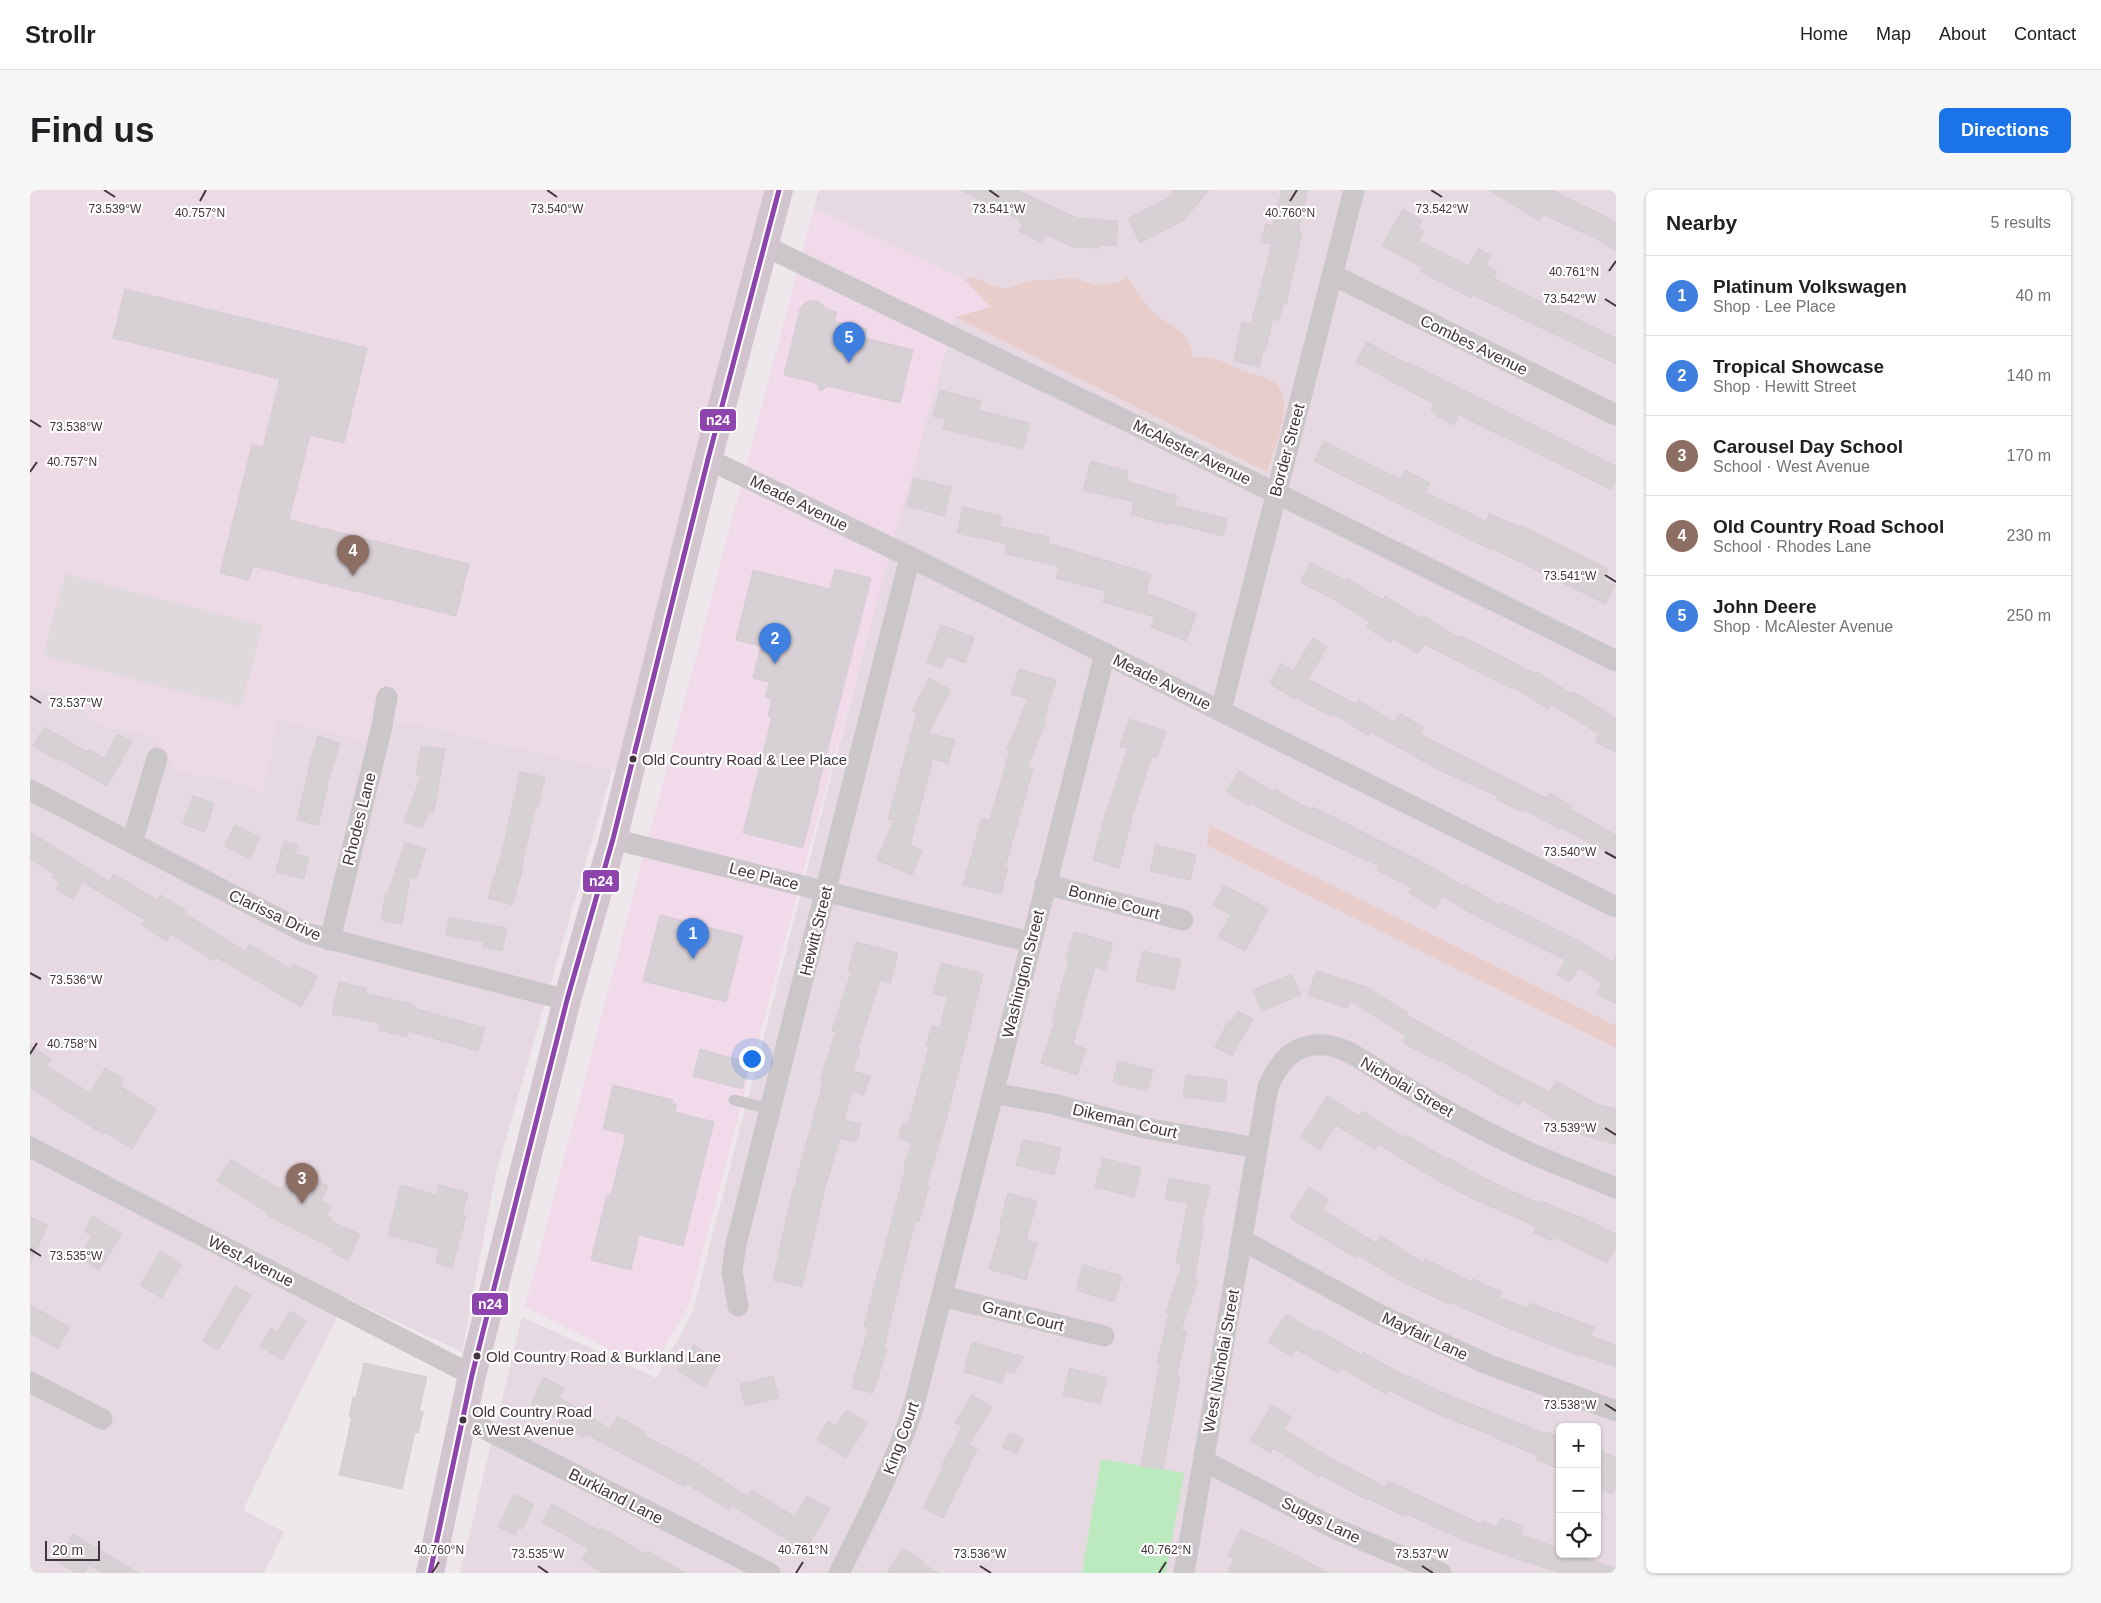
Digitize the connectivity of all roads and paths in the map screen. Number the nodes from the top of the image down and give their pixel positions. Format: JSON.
{"nodes":[{"id":1,"x":779,"y":190,"type":"edge"},
{"id":2,"x":1354,"y":190,"type":"edge"},
{"id":3,"x":766,"y":246,"type":"junction"},
{"id":4,"x":1333,"y":274,"type":"junction"},
{"id":5,"x":1616,"y":415,"type":"edge"},
{"id":6,"x":708,"y":459,"type":"junction"},
{"id":7,"x":1276,"y":493,"type":"junction"},
{"id":8,"x":910,"y":557,"type":"junction"},
{"id":9,"x":1104,"y":653,"type":"junction"},
{"id":10,"x":1616,"y":661,"type":"edge"},
{"id":11,"x":386,"y":697,"type":"dead end"},
{"id":12,"x":1221,"y":710,"type":"junction"},
{"id":13,"x":156,"y":758,"type":"dead end"},
{"id":14,"x":30,"y":790,"type":"edge"},
{"id":15,"x":613,"y":839,"type":"junction"},
{"id":16,"x":132,"y":843,"type":"junction"},
{"id":17,"x":1046,"y":884,"type":"junction"},
{"id":18,"x":826,"y":892,"type":"junction"},
{"id":19,"x":1616,"y":906,"type":"edge"},
{"id":20,"x":1183,"y":920,"type":"dead end"},
{"id":21,"x":330,"y":940,"type":"junction"},
{"id":22,"x":1030,"y":942,"type":"junction"},
{"id":23,"x":568,"y":1000,"type":"junction"},
{"id":24,"x":993,"y":1093,"type":"junction"},
{"id":25,"x":734,"y":1100,"type":"dead end"},
{"id":26,"x":770,"y":1109,"type":"junction"},
{"id":27,"x":30,"y":1147,"type":"edge"},
{"id":28,"x":1257,"y":1148,"type":"junction"},
{"id":29,"x":1616,"y":1188,"type":"edge"},
{"id":30,"x":1242,"y":1240,"type":"junction"},
{"id":31,"x":942,"y":1296,"type":"junction"},
{"id":32,"x":738,"y":1306,"type":"dead end"},
{"id":33,"x":1104,"y":1336,"type":"dead end"},
{"id":34,"x":472,"y":1375,"type":"junction"},
{"id":35,"x":30,"y":1382,"type":"edge"},
{"id":36,"x":1616,"y":1411,"type":"edge"},
{"id":37,"x":462,"y":1418,"type":"junction"},
{"id":38,"x":102,"y":1419,"type":"dead end"},
{"id":39,"x":1204,"y":1461,"type":"junction"},
{"id":40,"x":430,"y":1573,"type":"edge"},
{"id":41,"x":770,"y":1573,"type":"edge"},
{"id":42,"x":839,"y":1573,"type":"edge"},
{"id":43,"x":1184,"y":1573,"type":"edge"},
{"id":44,"x":1441,"y":1573,"type":"edge"}],
"edges":[{"from":1,"to":3,"type":"main road"},
{"from":2,"to":4,"type":"street","name":"Border Street"},
{"from":3,"to":6,"type":"main road"},
{"from":3,"to":7,"type":"street","name":"McAlester Avenue"},
{"from":4,"to":5,"type":"street","name":"Combes Avenue"},
{"from":4,"to":7,"type":"street","name":"Border Street"},
{"from":6,"to":8,"type":"street","name":"Meade Avenue"},
{"from":6,"to":15,"type":"main road"},
{"from":7,"to":10,"type":"street","name":"McAlester Avenue"},
{"from":7,"to":12,"type":"street","name":"Border Street"},
{"from":8,"to":9,"type":"street","name":"Meade Avenue"},
{"from":8,"to":18,"type":"street","name":"Hewitt Street"},
{"from":9,"to":12,"type":"street","name":"Meade Avenue"},
{"from":9,"to":17,"type":"street","name":"Washington Street"},
{"from":11,"to":21,"type":"street","name":"Rhodes Lane"},
{"from":12,"to":19,"type":"street","name":"Meade Avenue"},
{"from":13,"to":16,"type":"street"},
{"from":14,"to":16,"type":"street","name":"Clarissa Drive"},
{"from":15,"to":18,"type":"street","name":"Lee Place"},
{"from":15,"to":23,"type":"main road"},
{"from":16,"to":21,"type":"street","name":"Clarissa Drive"},
{"from":17,"to":20,"type":"street","name":"Bonnie Court"},
{"from":17,"to":22,"type":"street","name":"Washington Street"},
{"from":18,"to":22,"type":"street","name":"Lee Place"},
{"from":18,"to":26,"type":"street","name":"Hewitt Street"},
{"from":21,"to":23,"type":"street","name":"Clarissa Drive"},
{"from":22,"to":24,"type":"street","name":"Washington Street"},
{"from":23,"to":34,"type":"main road"},
{"from":24,"to":28,"type":"street","name":"Dikeman Court"},
{"from":24,"to":31,"type":"street","name":"Washington Street"},
{"from":25,"to":26,"type":"lane"},
{"from":26,"to":32,"type":"street","name":"Hewitt Street"},
{"from":27,"to":34,"type":"street","name":"West Avenue"},
{"from":28,"to":29,"type":"street","name":"Nicholai Street"},
{"from":28,"to":30,"type":"street","name":"West Nicholai Street"},
{"from":30,"to":36,"type":"street","name":"Mayfair Lane"},
{"from":30,"to":39,"type":"street","name":"West Nicholai Street"},
{"from":31,"to":33,"type":"street","name":"Grant Court"},
{"from":31,"to":42,"type":"street","name":"King Court"},
{"from":34,"to":37,"type":"main road"},
{"from":35,"to":38,"type":"street"},
{"from":37,"to":40,"type":"main road"},
{"from":37,"to":41,"type":"street","name":"Burkland Lane"},
{"from":39,"to":43,"type":"street","name":"West Nicholai Street"},
{"from":39,"to":44,"type":"street","name":"Suggs Lane"}]}
